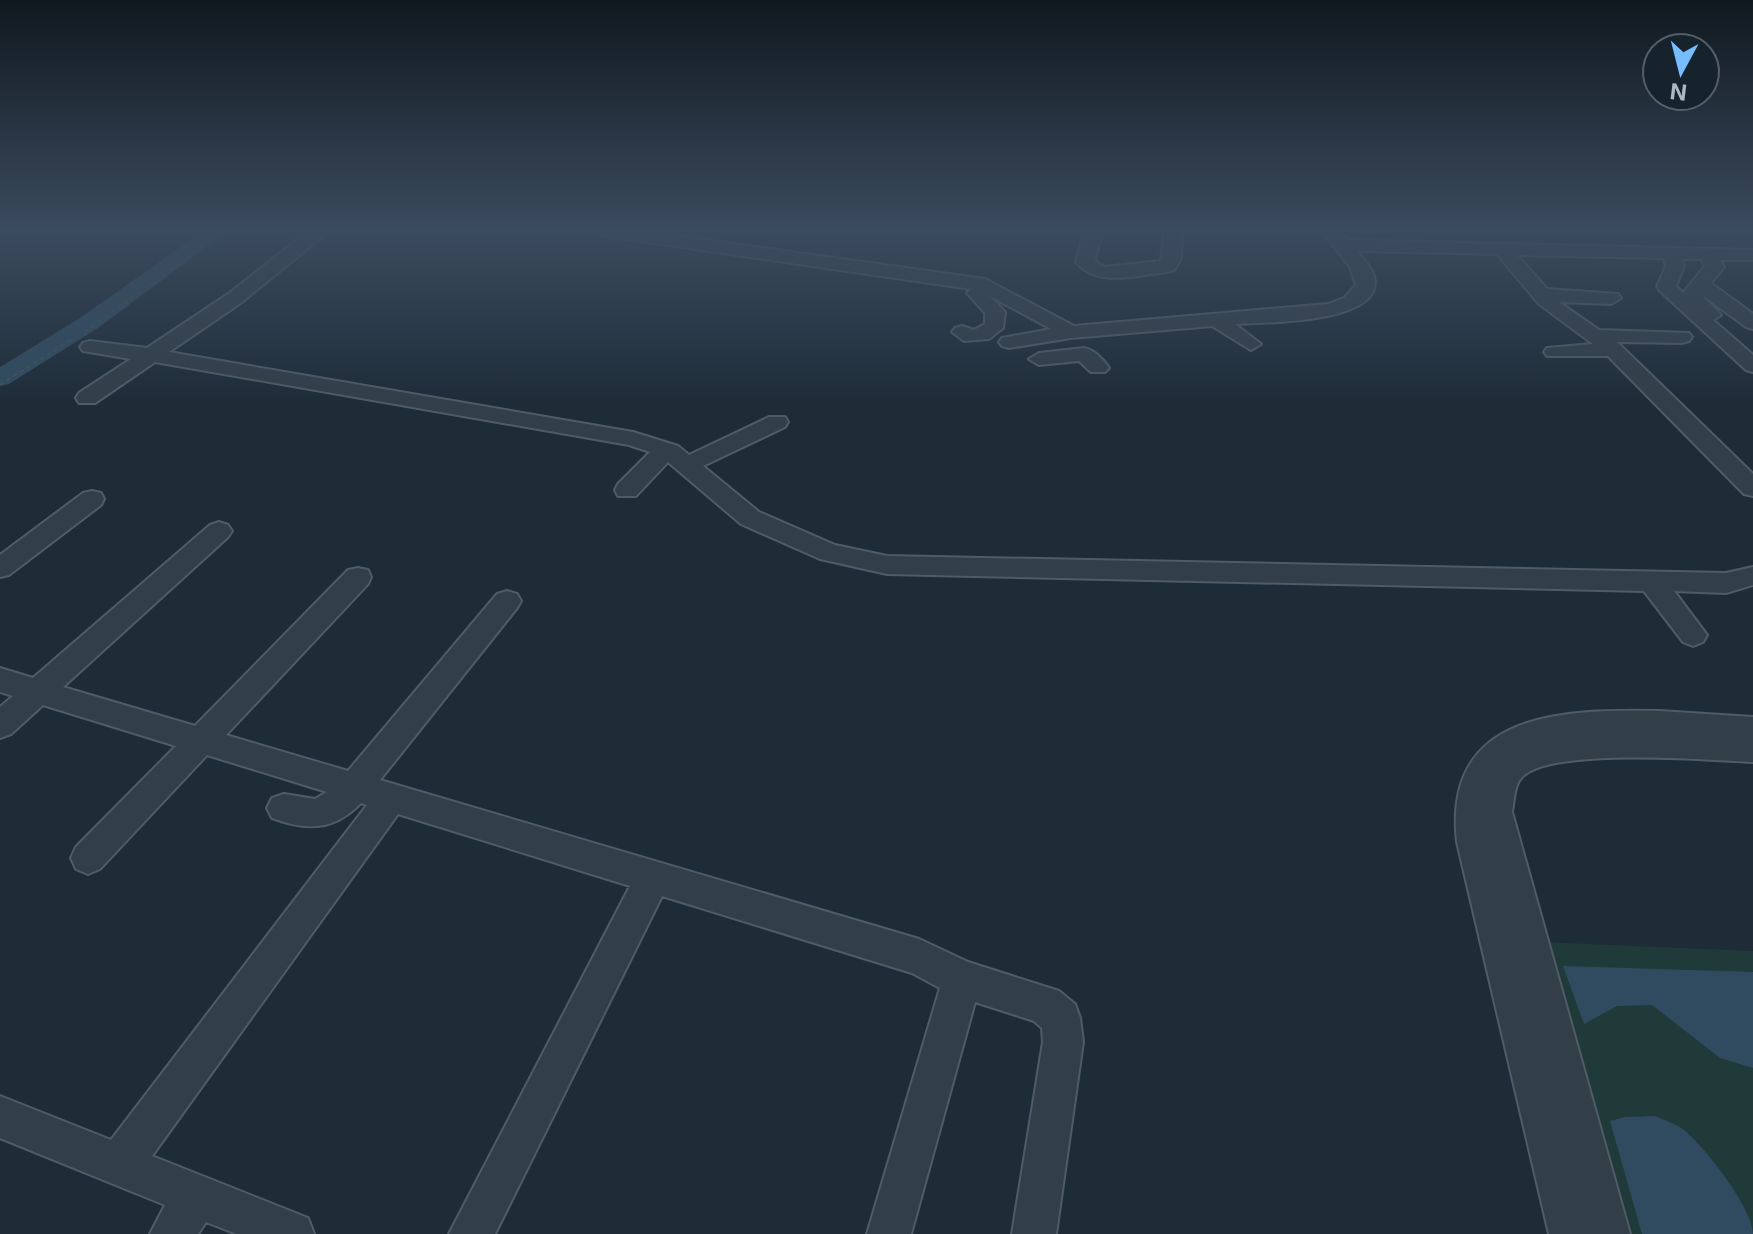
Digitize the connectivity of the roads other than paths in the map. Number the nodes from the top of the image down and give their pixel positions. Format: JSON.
{"nodes":[{"id":1,"x":247,"y":289,"type":"edge"},
{"id":2,"x":991,"y":289,"type":"edge"},
{"id":3,"x":1365,"y":289,"type":"edge"},
{"id":4,"x":1536,"y":289,"type":"edge"},
{"id":5,"x":1668,"y":289,"type":"edge"},
{"id":6,"x":1695,"y":289,"type":"edge"},
{"id":7,"x":1705,"y":289,"type":"edge"},
{"id":8,"x":977,"y":293,"type":"dead end"},
{"id":9,"x":1541,"y":295,"type":"junction"},
{"id":10,"x":1611,"y":298,"type":"dead end"},
{"id":11,"x":1313,"y":311,"type":"junction"},
{"id":12,"x":1753,"y":323,"type":"edge"},
{"id":13,"x":1224,"y":326,"type":"junction"},
{"id":14,"x":1277,"y":326,"type":"dead end"},
{"id":15,"x":967,"y":328,"type":"dead end"},
{"id":16,"x":1330,"y":328,"type":"dead end"},
{"id":17,"x":1005,"y":333,"type":"junction"},
{"id":18,"x":1061,"y":334,"type":"junction"},
{"id":19,"x":1682,"y":337,"type":"dead end"},
{"id":20,"x":83,"y":340,"type":"road end"},
{"id":21,"x":1622,"y":343,"type":"junction"},
{"id":22,"x":1251,"y":344,"type":"dead end"},
{"id":23,"x":1554,"y":352,"type":"dead end"},
{"id":24,"x":1753,"y":352,"type":"edge"},
{"id":25,"x":152,"y":355,"type":"junction"},
{"id":26,"x":1061,"y":355,"type":"junction"},
{"id":27,"x":1039,"y":359,"type":"dead end"},
{"id":28,"x":1753,"y":366,"type":"edge"},
{"id":29,"x":1098,"y":368,"type":"dead end"},
{"id":30,"x":87,"y":398,"type":"dead end"},
{"id":31,"x":777,"y":422,"type":"dead end"},
{"id":32,"x":679,"y":458,"type":"junction"},
{"id":33,"x":1753,"y":488,"type":"edge"},
{"id":34,"x":627,"y":490,"type":"dead end"},
{"id":35,"x":92,"y":499,"type":"dead end"},
{"id":36,"x":219,"y":531,"type":"dead end"},
{"id":37,"x":0,"y":568,"type":"edge"},
{"id":38,"x":1753,"y":576,"type":"edge"},
{"id":39,"x":358,"y":577,"type":"dead end"},
{"id":40,"x":1652,"y":582,"type":"junction"},
{"id":41,"x":507,"y":601,"type":"dead end"},
{"id":42,"x":1693,"y":635,"type":"dead end"},
{"id":43,"x":0,"y":680,"type":"edge"},
{"id":44,"x":38,"y":690,"type":"junction"},
{"id":45,"x":0,"y":725,"type":"edge"},
{"id":46,"x":1753,"y":730,"type":"edge"},
{"id":47,"x":202,"y":740,"type":"junction"},
{"id":48,"x":1753,"y":749,"type":"edge"},
{"id":49,"x":354,"y":788,"type":"junction"},
{"id":50,"x":390,"y":800,"type":"junction"},
{"id":51,"x":284,"y":808,"type":"dead end"},
{"id":52,"x":1493,"y":857,"type":"junction"},
{"id":53,"x":88,"y":858,"type":"dead end"},
{"id":54,"x":653,"y":878,"type":"junction"},
{"id":55,"x":962,"y":979,"type":"junction"},
{"id":56,"x":0,"y":1117,"type":"edge"},
{"id":57,"x":119,"y":1165,"type":"junction"},
{"id":58,"x":197,"y":1196,"type":"junction"},
{"id":59,"x":172,"y":1234,"type":"edge"},
{"id":60,"x":292,"y":1234,"type":"edge"},
{"id":61,"x":471,"y":1234,"type":"edge"},
{"id":62,"x":889,"y":1234,"type":"edge"},
{"id":63,"x":1034,"y":1234,"type":"edge"},
{"id":64,"x":1571,"y":1234,"type":"edge"},
{"id":65,"x":1608,"y":1234,"type":"edge"}],
"edges":[{"from":1,"to":25,"type":"street"},
{"from":2,"to":18,"type":"street"},
{"from":3,"to":11,"type":"street"},
{"from":4,"to":9,"type":"street"},
{"from":5,"to":28,"type":"street"},
{"from":6,"to":24,"type":"street"},
{"from":7,"to":12,"type":"street"},
{"from":8,"to":17,"type":"street"},
{"from":9,"to":10,"type":"street"},
{"from":9,"to":21,"type":"street"},
{"from":11,"to":13,"type":"street"},
{"from":11,"to":16,"type":"street"},
{"from":13,"to":14,"type":"street"},
{"from":13,"to":18,"type":"street"},
{"from":13,"to":22,"type":"street"},
{"from":15,"to":17,"type":"street"},
{"from":17,"to":18,"type":"street"},
{"from":18,"to":26,"type":"street"},
{"from":19,"to":21,"type":"street"},
{"from":20,"to":25,"type":"street"},
{"from":21,"to":23,"type":"street"},
{"from":21,"to":33,"type":"street"},
{"from":25,"to":30,"type":"street"},
{"from":25,"to":32,"type":"street"},
{"from":26,"to":27,"type":"street"},
{"from":26,"to":29,"type":"street"},
{"from":31,"to":32,"type":"street"},
{"from":32,"to":34,"type":"street"},
{"from":32,"to":40,"type":"street"},
{"from":35,"to":37,"type":"street"},
{"from":36,"to":44,"type":"street"},
{"from":38,"to":40,"type":"street"},
{"from":39,"to":47,"type":"street"},
{"from":40,"to":42,"type":"street"},
{"from":41,"to":49,"type":"street"},
{"from":43,"to":44,"type":"street"},
{"from":44,"to":45,"type":"street"},
{"from":44,"to":47,"type":"street"},
{"from":46,"to":52,"type":"street"},
{"from":47,"to":49,"type":"street"},
{"from":47,"to":53,"type":"street"},
{"from":48,"to":52,"type":"street"},
{"from":49,"to":50,"type":"street"},
{"from":49,"to":51,"type":"street"},
{"from":50,"to":54,"type":"street"},
{"from":50,"to":57,"type":"street"},
{"from":52,"to":64,"type":"street"},
{"from":52,"to":65,"type":"street"},
{"from":54,"to":55,"type":"street"},
{"from":54,"to":61,"type":"street"},
{"from":55,"to":62,"type":"street"},
{"from":55,"to":63,"type":"street"},
{"from":56,"to":57,"type":"street"},
{"from":57,"to":58,"type":"street"},
{"from":58,"to":59,"type":"street"},
{"from":58,"to":60,"type":"street"}]}
